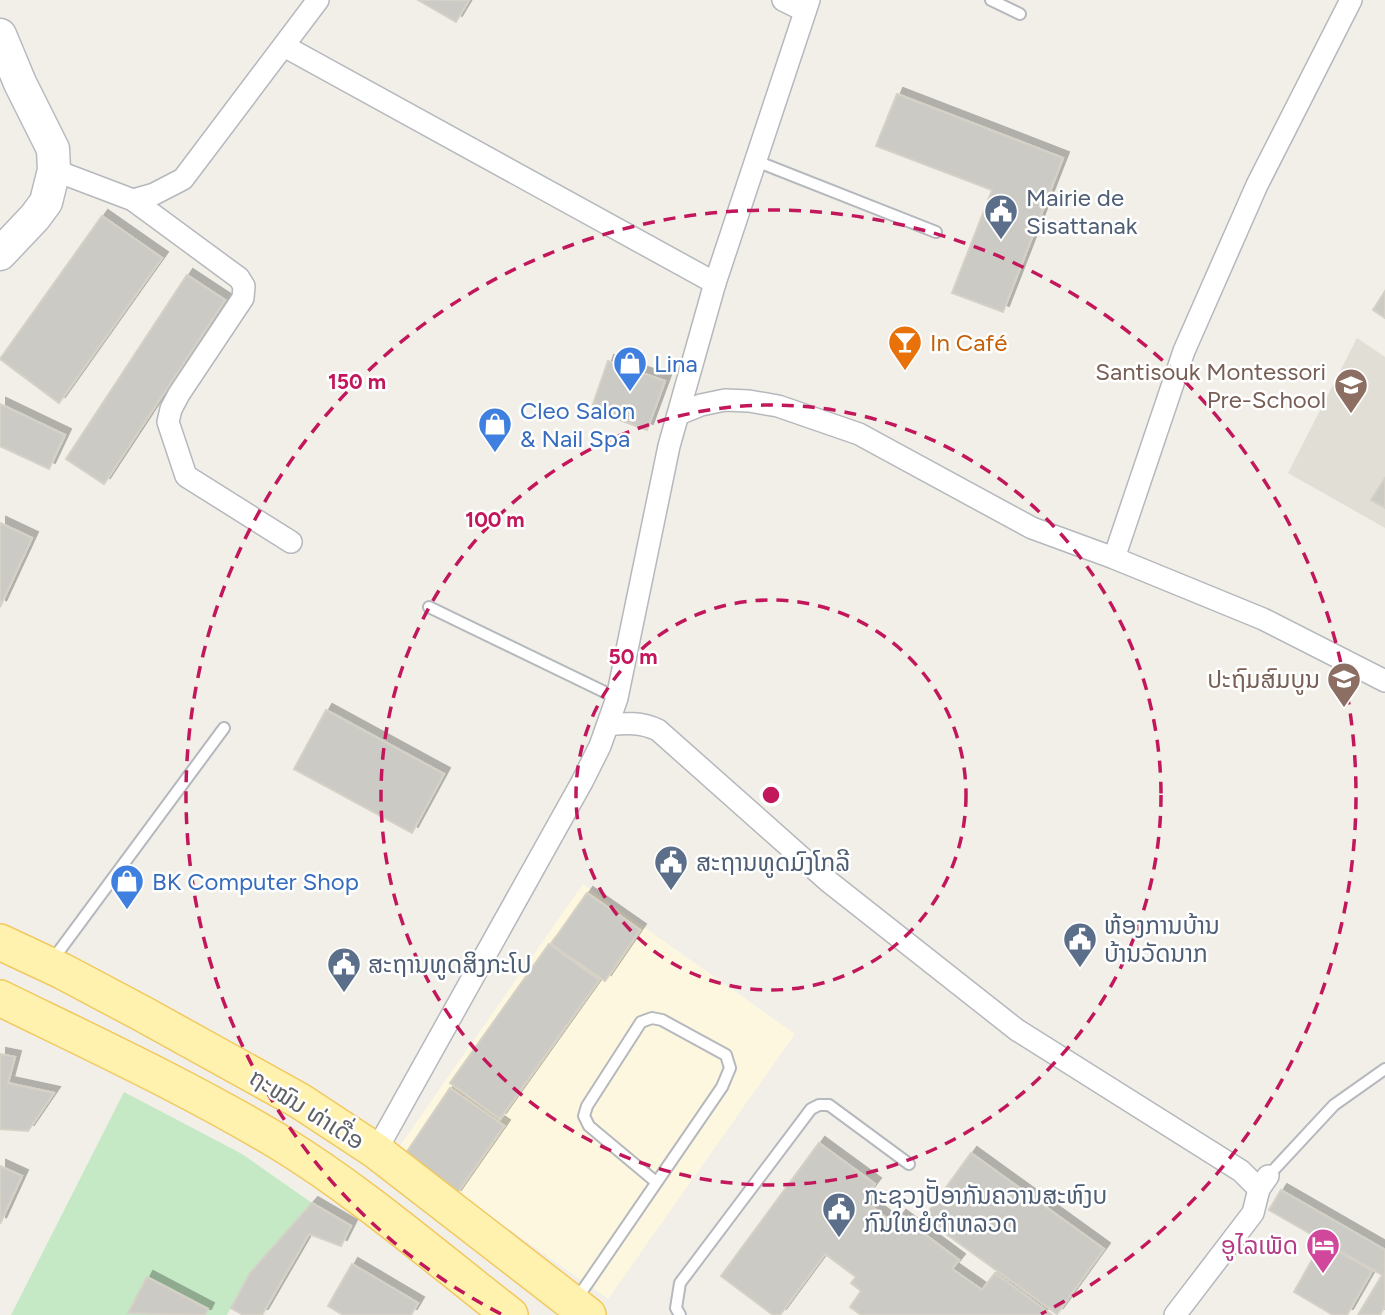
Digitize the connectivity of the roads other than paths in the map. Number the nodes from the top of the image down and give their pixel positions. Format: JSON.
{"nodes":[{"id":1,"x":318,"y":0,"type":"edge"},
{"id":2,"x":783,"y":0,"type":"edge"},
{"id":3,"x":991,"y":0,"type":"edge"},
{"id":4,"x":1350,"y":0,"type":"edge"},
{"id":5,"x":807,"y":5,"type":"edge"},
{"id":6,"x":1020,"y":14,"type":"dead end"},
{"id":7,"x":0,"y":36,"type":"edge"},
{"id":8,"x":284,"y":46,"type":"junction"},
{"id":9,"x":756,"y":161,"type":"junction"},
{"id":10,"x":54,"y":170,"type":"junction"},
{"id":11,"x":133,"y":200,"type":"junction"},
{"id":12,"x":936,"y":232,"type":"dead end"},
{"id":13,"x":0,"y":254,"type":"edge"},
{"id":14,"x":715,"y":283,"type":"junction"},
{"id":15,"x":679,"y":414,"type":"junction"},
{"id":16,"x":291,"y":542,"type":"dead end"},
{"id":17,"x":1114,"y":558,"type":"junction"},
{"id":18,"x":429,"y":607,"type":"dead end"},
{"id":19,"x":1385,"y":681,"type":"edge"},
{"id":20,"x":617,"y":698,"type":"junction"},
{"id":21,"x":608,"y":725,"type":"junction"},
{"id":22,"x":224,"y":728,"type":"dead end"},
{"id":23,"x":0,"y":942,"type":"edge"},
{"id":24,"x":49,"y":965,"type":"junction"},
{"id":25,"x":0,"y":998,"type":"edge"},
{"id":26,"x":1385,"y":1069,"type":"edge"},
{"id":27,"x":376,"y":1151,"type":"junction"},
{"id":28,"x":909,"y":1164,"type":"dead end"},
{"id":29,"x":656,"y":1182,"type":"junction"},
{"id":30,"x":1263,"y":1182,"type":"junction"},
{"id":31,"x":348,"y":1189,"type":"junction"},
{"id":32,"x":581,"y":1309,"type":"edge"},
{"id":33,"x":510,"y":1315,"type":"edge"},
{"id":34,"x":680,"y":1315,"type":"edge"},
{"id":35,"x":1175,"y":1315,"type":"edge"}],
"edges":[{"from":1,"to":8,"type":"street"},
{"from":2,"to":5,"type":"street"},
{"from":3,"to":6,"type":"lane"},
{"from":4,"to":17,"type":"street"},
{"from":5,"to":9,"type":"street"},
{"from":7,"to":10,"type":"street"},
{"from":8,"to":11,"type":"street"},
{"from":8,"to":14,"type":"street"},
{"from":9,"to":12,"type":"lane"},
{"from":9,"to":14,"type":"street"},
{"from":10,"to":11,"type":"street"},
{"from":10,"to":13,"type":"street"},
{"from":11,"to":16,"type":"street"},
{"from":14,"to":15,"type":"street"},
{"from":15,"to":17,"type":"street"},
{"from":15,"to":20,"type":"street"},
{"from":17,"to":19,"type":"street"},
{"from":18,"to":20,"type":"lane"},
{"from":20,"to":21,"type":"street"},
{"from":21,"to":27,"type":"street"},
{"from":21,"to":30,"type":"street"},
{"from":22,"to":24,"type":"lane"},
{"from":23,"to":24,"type":"main road","name":"ຖະໝົນ ທ່າເດື່ອ"},
{"from":24,"to":27,"type":"main road","name":"ຖະໝົນ ທ່າເດື່ອ"},
{"from":25,"to":31,"type":"main road","name":"ຖະໝົນ ທ່າເດື່ອ"},
{"from":26,"to":30,"type":"lane"},
{"from":27,"to":31,"type":"main road"},
{"from":27,"to":32,"type":"main road","name":"ຖະໝົນ ທ່າເດື່ອ"},
{"from":28,"to":34,"type":"lane"},
{"from":29,"to":29,"type":"lane"},
{"from":29,"to":32,"type":"lane"},
{"from":30,"to":35,"type":"street"},
{"from":31,"to":33,"type":"main road","name":"ຖະໝົນ ທ່າເດື່ອ"}]}
